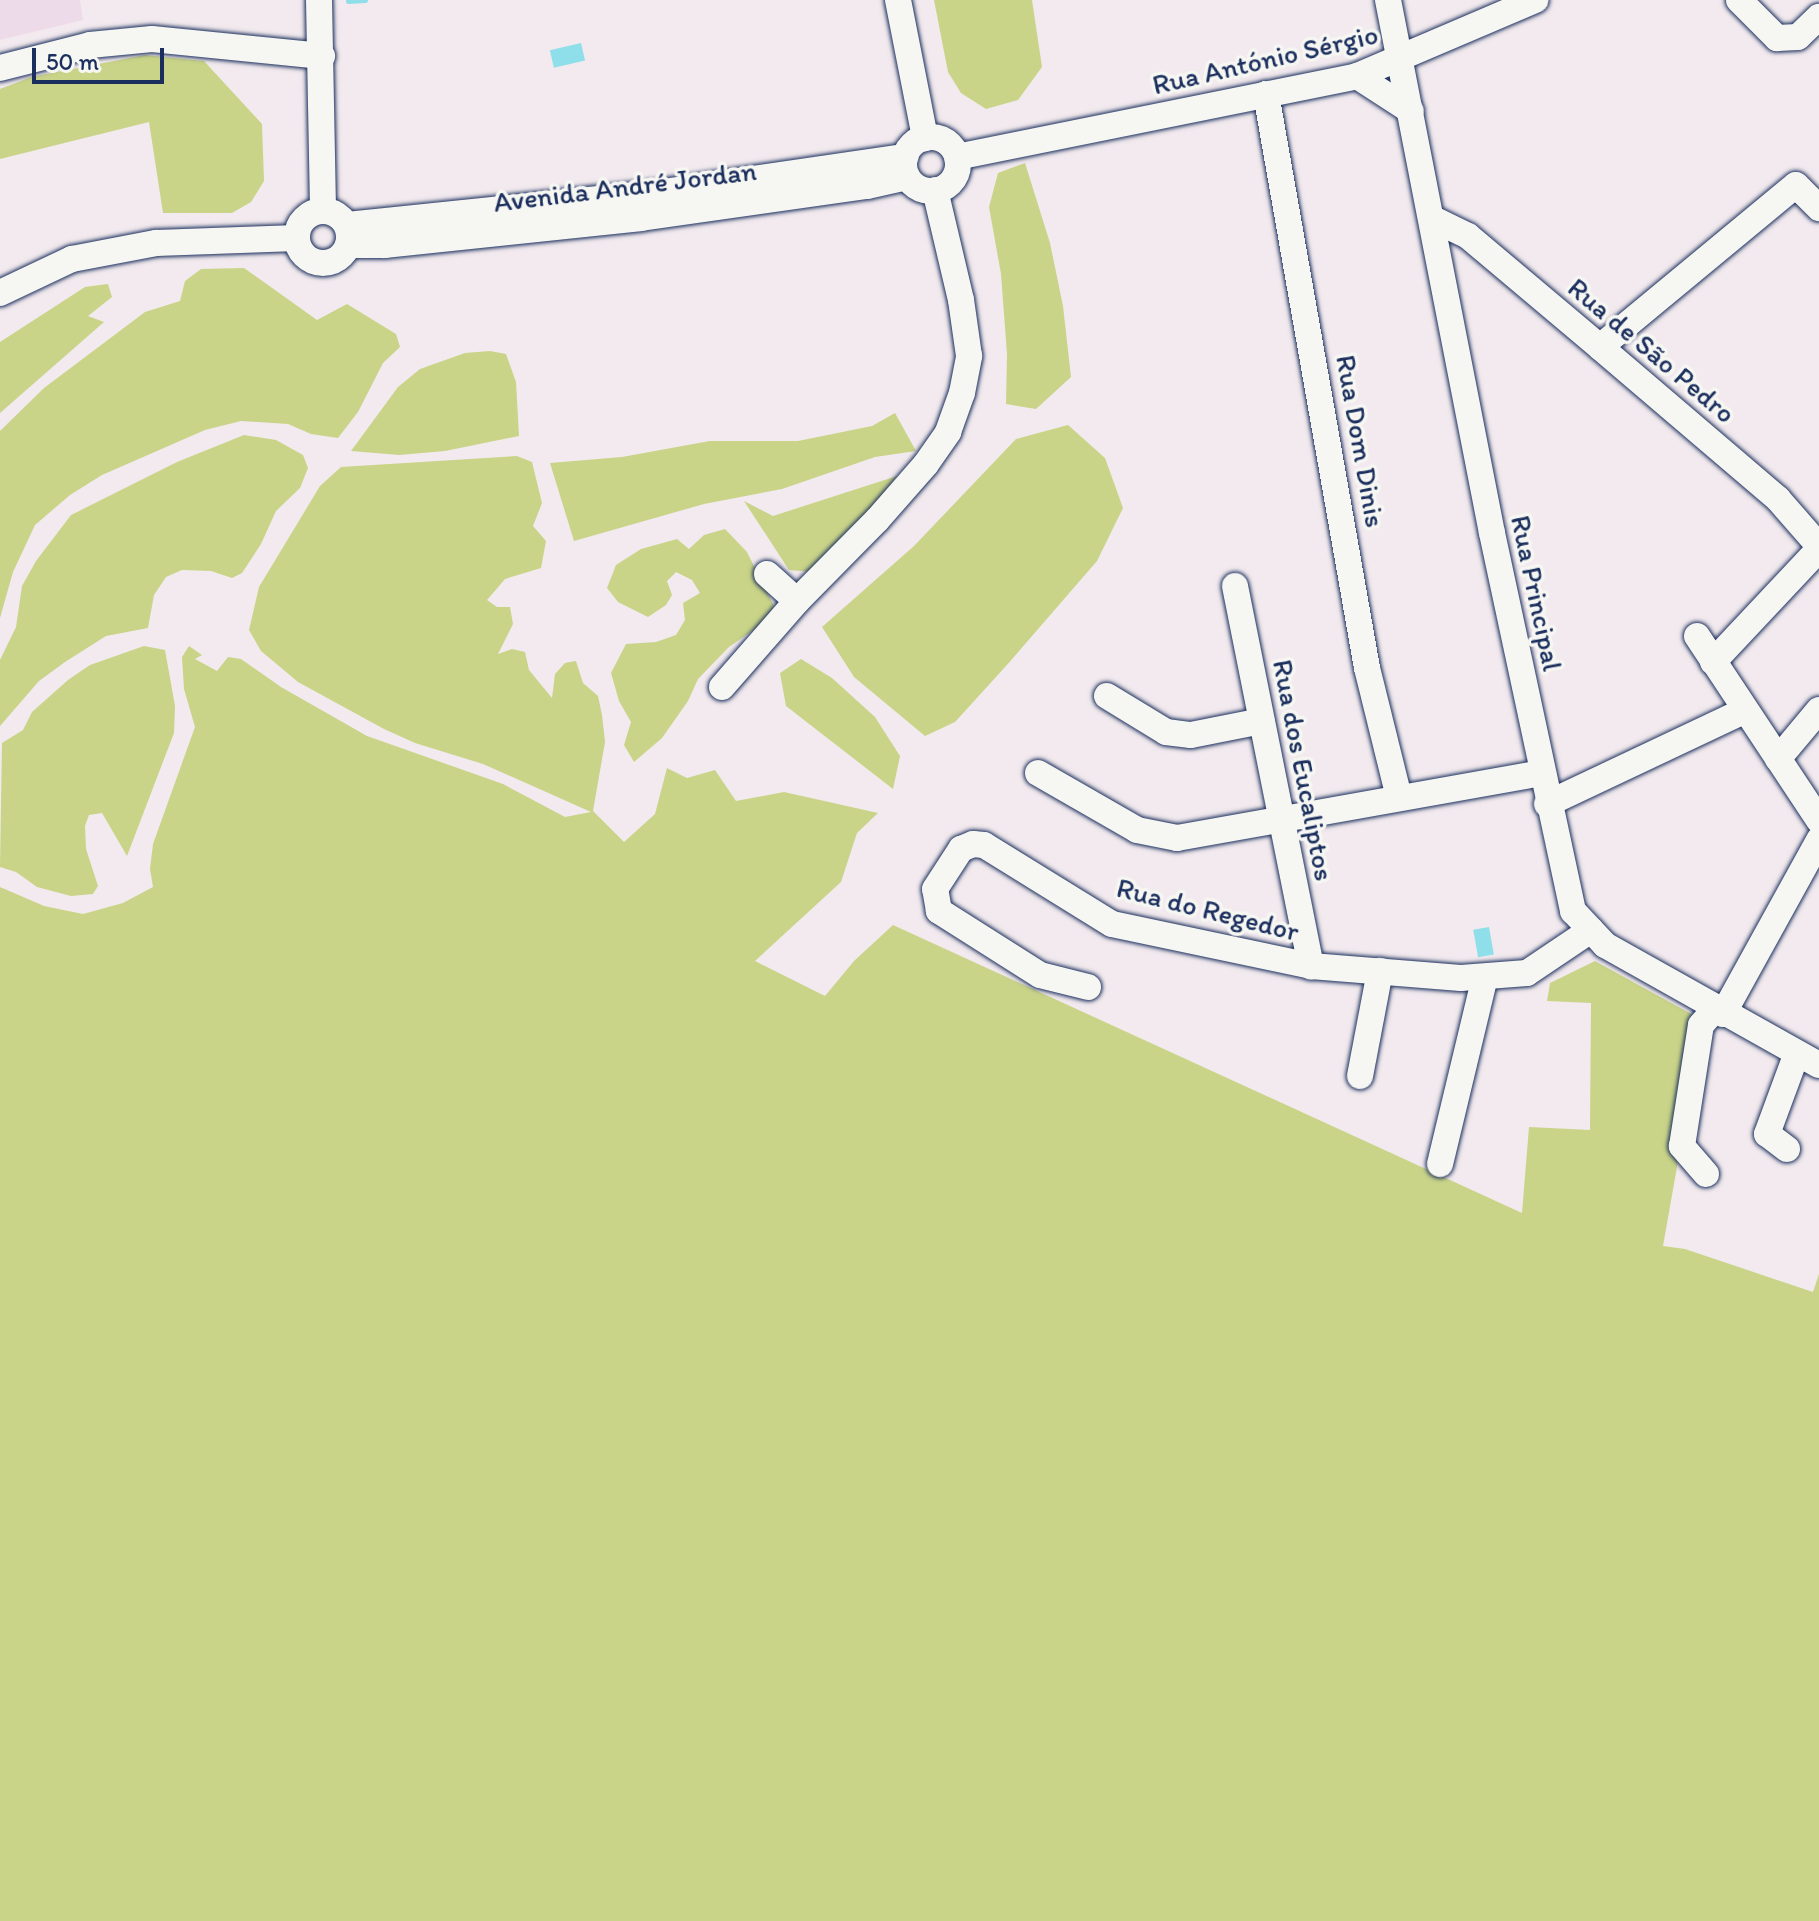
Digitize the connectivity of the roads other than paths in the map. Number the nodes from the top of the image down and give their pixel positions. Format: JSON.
{"nodes":[{"id":1,"x":319,"y":0,"type":"edge"},
{"id":2,"x":898,"y":0,"type":"edge"},
{"id":3,"x":1388,"y":0,"type":"edge"},
{"id":4,"x":1535,"y":0,"type":"edge"},
{"id":5,"x":1739,"y":0,"type":"edge"},
{"id":6,"x":1819,"y":17,"type":"edge"},
{"id":7,"x":322,"y":56,"type":"junction"},
{"id":8,"x":1401,"y":60,"type":"junction"},
{"id":9,"x":0,"y":68,"type":"edge"},
{"id":10,"x":1357,"y":76,"type":"junction"},
{"id":11,"x":1266,"y":94,"type":"junction"},
{"id":12,"x":1411,"y":111,"type":"junction"},
{"id":13,"x":925,"y":138,"type":"junction"},
{"id":14,"x":957,"y":157,"type":"junction"},
{"id":15,"x":906,"y":167,"type":"junction"},
{"id":16,"x":935,"y":190,"type":"junction"},
{"id":17,"x":1819,"y":208,"type":"edge"},
{"id":18,"x":323,"y":210,"type":"junction"},
{"id":19,"x":1431,"y":218,"type":"junction"},
{"id":20,"x":348,"y":235,"type":"junction"},
{"id":21,"x":297,"y":238,"type":"junction"},
{"id":22,"x":0,"y":293,"type":"edge"},
{"id":23,"x":1600,"y":347,"type":"junction"},
{"id":24,"x":1819,"y":548,"type":"edge"},
{"id":25,"x":767,"y":574,"type":"dead end"},
{"id":26,"x":1235,"y":586,"type":"dead end"},
{"id":27,"x":797,"y":601,"type":"junction"},
{"id":28,"x":1697,"y":636,"type":"dead end"},
{"id":29,"x":1713,"y":662,"type":"junction"},
{"id":30,"x":722,"y":687,"type":"dead end"},
{"id":31,"x":1107,"y":696,"type":"dead end"},
{"id":32,"x":1819,"y":710,"type":"edge"},
{"id":33,"x":1744,"y":711,"type":"junction"},
{"id":34,"x":1262,"y":721,"type":"junction"},
{"id":35,"x":1778,"y":759,"type":"junction"},
{"id":36,"x":1038,"y":773,"type":"dead end"},
{"id":37,"x":1541,"y":773,"type":"junction"},
{"id":38,"x":1399,"y":797,"type":"junction"},
{"id":39,"x":1547,"y":804,"type":"junction"},
{"id":40,"x":1282,"y":819,"type":"junction"},
{"id":41,"x":1819,"y":820,"type":"edge"},
{"id":42,"x":1819,"y":840,"type":"edge"},
{"id":43,"x":1591,"y":930,"type":"junction"},
{"id":44,"x":1311,"y":966,"type":"junction"},
{"id":45,"x":1380,"y":971,"type":"junction"},
{"id":46,"x":1485,"y":977,"type":"junction"},
{"id":47,"x":1088,"y":987,"type":"dead end"},
{"id":48,"x":1719,"y":1012,"type":"junction"},
{"id":49,"x":1808,"y":1059,"type":"edge"},
{"id":50,"x":1360,"y":1076,"type":"dead end"},
{"id":51,"x":1787,"y":1149,"type":"dead end"},
{"id":52,"x":1440,"y":1164,"type":"dead end"},
{"id":53,"x":1706,"y":1174,"type":"dead end"}],
"edges":[{"from":1,"to":7,"type":"street"},
{"from":2,"to":13,"type":"street"},
{"from":3,"to":8,"type":"street","name":"Rua Principal"},
{"from":4,"to":8,"type":"street","name":"Rua António Sérgio"},
{"from":5,"to":6,"type":"street"},
{"from":7,"to":9,"type":"street"},
{"from":7,"to":18,"type":"street"},
{"from":8,"to":10,"type":"street","name":"Rua António Sérgio"},
{"from":8,"to":12,"type":"street","name":"Rua Principal"},
{"from":10,"to":11,"type":"street","name":"Rua António Sérgio"},
{"from":10,"to":12,"type":"street"},
{"from":11,"to":14,"type":"street","name":"Rua António Sérgio"},
{"from":11,"to":38,"type":"street","name":"Rua Dom Dinis"},
{"from":12,"to":19,"type":"street","name":"Rua Principal"},
{"from":13,"to":14,"type":"street"},
{"from":13,"to":15,"type":"street"},
{"from":14,"to":16,"type":"street"},
{"from":15,"to":16,"type":"street"},
{"from":15,"to":20,"type":"street","name":"Avenida André Jordan"},
{"from":16,"to":27,"type":"street"},
{"from":17,"to":23,"type":"street"},
{"from":18,"to":20,"type":"street"},
{"from":18,"to":21,"type":"street"},
{"from":19,"to":23,"type":"street","name":"Rua de São Pedro"},
{"from":19,"to":37,"type":"street","name":"Rua Principal"},
{"from":20,"to":21,"type":"street"},
{"from":21,"to":22,"type":"street"},
{"from":23,"to":24,"type":"street","name":"Rua de São Pedro"},
{"from":24,"to":29,"type":"street"},
{"from":25,"to":27,"type":"street"},
{"from":26,"to":34,"type":"street","name":"Rua dos Eucaliptos"},
{"from":27,"to":30,"type":"street"},
{"from":28,"to":29,"type":"street"},
{"from":29,"to":33,"type":"street"},
{"from":31,"to":34,"type":"street"},
{"from":32,"to":35,"type":"street"},
{"from":33,"to":35,"type":"street"},
{"from":33,"to":39,"type":"street"},
{"from":34,"to":40,"type":"street","name":"Rua dos Eucaliptos"},
{"from":35,"to":41,"type":"street"},
{"from":36,"to":40,"type":"street"},
{"from":37,"to":38,"type":"street"},
{"from":37,"to":39,"type":"street","name":"Rua Principal"},
{"from":38,"to":40,"type":"street"},
{"from":39,"to":43,"type":"street","name":"Rua Principal"},
{"from":40,"to":44,"type":"street","name":"Rua dos Eucaliptos"},
{"from":42,"to":48,"type":"street"},
{"from":43,"to":46,"type":"street","name":"Rua do Regedor"},
{"from":43,"to":48,"type":"street","name":"Rua Principal"},
{"from":44,"to":45,"type":"street","name":"Rua do Regedor"},
{"from":44,"to":47,"type":"street","name":"Rua do Regedor"},
{"from":45,"to":46,"type":"street","name":"Rua do Regedor"},
{"from":45,"to":50,"type":"street"},
{"from":46,"to":52,"type":"street"},
{"from":48,"to":49,"type":"street","name":"Rua Principal"},
{"from":48,"to":53,"type":"street"},
{"from":49,"to":51,"type":"street"}]}
